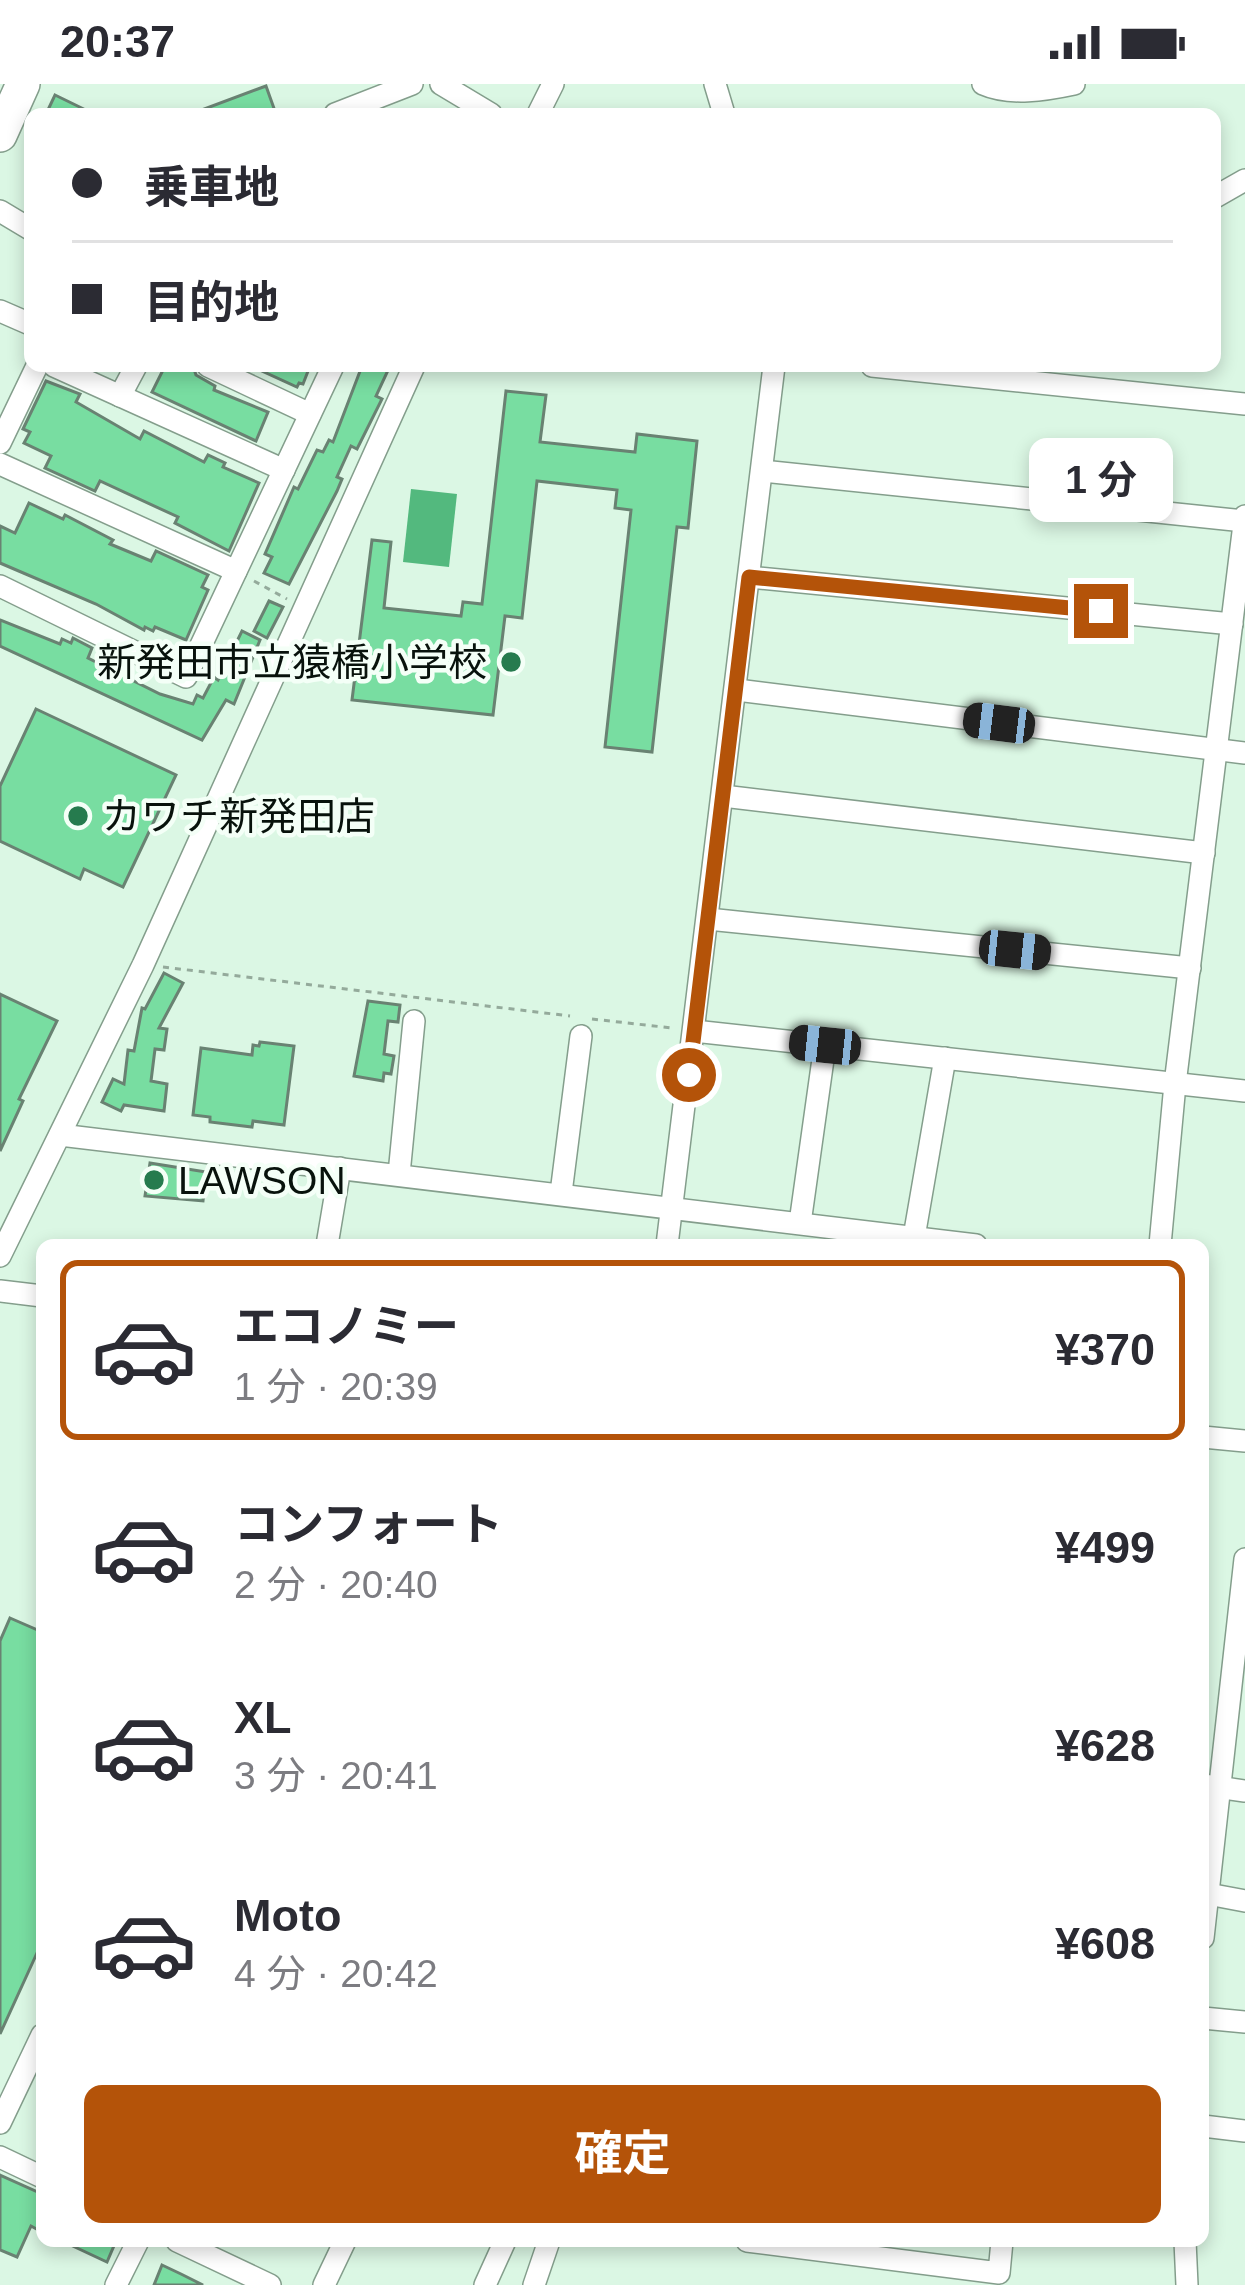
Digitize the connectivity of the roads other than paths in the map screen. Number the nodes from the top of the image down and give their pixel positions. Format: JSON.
{"nodes":[{"id":1,"x":23,"y":84,"type":"edge"},
{"id":2,"x":441,"y":84,"type":"edge"},
{"id":3,"x":1074,"y":84,"type":"edge"},
{"id":4,"x":990,"y":86,"type":"edge"},
{"id":5,"x":399,"y":96,"type":"edge"},
{"id":6,"x":356,"y":108,"type":"edge"},
{"id":7,"x":481,"y":108,"type":"edge"},
{"id":8,"x":0,"y":135,"type":"edge"},
{"id":9,"x":34,"y":372,"type":"edge"},
{"id":10,"x":67,"y":372,"type":"edge"},
{"id":11,"x":133,"y":372,"type":"edge"},
{"id":12,"x":221,"y":372,"type":"edge"},
{"id":13,"x":330,"y":372,"type":"edge"},
{"id":14,"x":411,"y":372,"type":"edge"},
{"id":15,"x":773,"y":372,"type":"edge"},
{"id":16,"x":1024,"y":372,"type":"edge"},
{"id":17,"x":120,"y":396,"type":"junction"},
{"id":18,"x":1245,"y":404,"type":"edge"},
{"id":19,"x":310,"y":414,"type":"junction"},
{"id":20,"x":0,"y":443,"type":"edge"},
{"id":21,"x":0,"y":464,"type":"edge"},
{"id":22,"x":284,"y":470,"type":"junction"},
{"id":23,"x":762,"y":471,"type":"junction"},
{"id":24,"x":1245,"y":518,"type":"edge"},
{"id":25,"x":236,"y":571,"type":"junction"},
{"id":26,"x":749,"y":577,"type":"junction"},
{"id":27,"x":0,"y":586,"type":"edge"},
{"id":28,"x":1232,"y":624,"type":"junction"},
{"id":29,"x":737,"y":690,"type":"junction"},
{"id":30,"x":1217,"y":750,"type":"junction"},
{"id":31,"x":1245,"y":753,"type":"edge"},
{"id":32,"x":723,"y":796,"type":"junction"},
{"id":33,"x":1204,"y":853,"type":"junction"},
{"id":34,"x":708,"y":919,"type":"junction"},
{"id":35,"x":1190,"y":968,"type":"junction"},
{"id":36,"x":414,"y":1021,"type":"dead end"},
{"id":37,"x":694,"y":1031,"type":"junction"},
{"id":38,"x":581,"y":1036,"type":"dead end"},
{"id":39,"x":825,"y":1045,"type":"junction"},
{"id":40,"x":945,"y":1058,"type":"junction"},
{"id":41,"x":1175,"y":1084,"type":"junction"},
{"id":42,"x":1245,"y":1091,"type":"edge"},
{"id":43,"x":60,"y":1135,"type":"junction"},
{"id":44,"x":340,"y":1168,"type":"junction"},
{"id":45,"x":399,"y":1174,"type":"junction"},
{"id":46,"x":561,"y":1193,"type":"junction"},
{"id":47,"x":672,"y":1206,"type":"junction"},
{"id":48,"x":800,"y":1222,"type":"junction"},
{"id":49,"x":914,"y":1237,"type":"junction"},
{"id":50,"x":328,"y":1239,"type":"edge"},
{"id":51,"x":669,"y":1239,"type":"edge"},
{"id":52,"x":930,"y":1239,"type":"edge"},
{"id":53,"x":1161,"y":1239,"type":"edge"},
{"id":54,"x":0,"y":1256,"type":"edge"},
{"id":55,"x":0,"y":1291,"type":"edge"},
{"id":56,"x":36,"y":1295,"type":"edge"},
{"id":57,"x":1209,"y":1438,"type":"edge"},
{"id":58,"x":1245,"y":1442,"type":"edge"},
{"id":59,"x":1245,"y":1559,"type":"edge"},
{"id":60,"x":1212,"y":1786,"type":"edge"},
{"id":61,"x":1245,"y":1791,"type":"edge"},
{"id":62,"x":1209,"y":1867,"type":"edge"},
{"id":63,"x":1209,"y":1894,"type":"edge"},
{"id":64,"x":1245,"y":1901,"type":"edge"},
{"id":65,"x":1209,"y":2019,"type":"edge"},
{"id":66,"x":1245,"y":2022,"type":"edge"},
{"id":67,"x":36,"y":2048,"type":"edge"},
{"id":68,"x":0,"y":2123,"type":"edge"},
{"id":69,"x":1209,"y":2127,"type":"edge"},
{"id":70,"x":1245,"y":2131,"type":"edge"},
{"id":71,"x":0,"y":2158,"type":"edge"},
{"id":72,"x":36,"y":2174,"type":"edge"},
{"id":73,"x":135,"y":2247,"type":"edge"},
{"id":74,"x":190,"y":2247,"type":"edge"},
{"id":75,"x":342,"y":2247,"type":"edge"},
{"id":76,"x":502,"y":2247,"type":"edge"},
{"id":77,"x":548,"y":2247,"type":"edge"},
{"id":78,"x":794,"y":2247,"type":"edge"},
{"id":79,"x":1001,"y":2247,"type":"edge"},
{"id":80,"x":1185,"y":2247,"type":"edge"},
{"id":81,"x":116,"y":2285,"type":"edge"},
{"id":82,"x":270,"y":2285,"type":"edge"},
{"id":83,"x":324,"y":2285,"type":"edge"},
{"id":84,"x":484,"y":2285,"type":"edge"},
{"id":85,"x":534,"y":2285,"type":"edge"},
{"id":86,"x":1187,"y":2285,"type":"edge"}],
"edges":[{"from":1,"to":8,"type":"highway"},
{"from":2,"to":7,"type":"street"},
{"from":3,"to":4,"type":"street"},
{"from":5,"to":6,"type":"street"},
{"from":9,"to":20,"type":"street"},
{"from":10,"to":17,"type":"street"},
{"from":11,"to":17,"type":"street"},
{"from":12,"to":19,"type":"street"},
{"from":13,"to":19,"type":"street"},
{"from":14,"to":43,"type":"street"},
{"from":15,"to":23,"type":"street"},
{"from":16,"to":18,"type":"street"},
{"from":17,"to":22,"type":"street"},
{"from":19,"to":22,"type":"street"},
{"from":21,"to":25,"type":"street"},
{"from":22,"to":25,"type":"street"},
{"from":23,"to":24,"type":"street"},
{"from":23,"to":26,"type":"street"},
{"from":24,"to":28,"type":"street"},
{"from":25,"to":27,"type":"street"},
{"from":26,"to":28,"type":"street"},
{"from":26,"to":29,"type":"street"},
{"from":28,"to":30,"type":"street"},
{"from":29,"to":30,"type":"street"},
{"from":29,"to":32,"type":"street"},
{"from":30,"to":31,"type":"street"},
{"from":30,"to":33,"type":"street"},
{"from":32,"to":33,"type":"street"},
{"from":32,"to":34,"type":"street"},
{"from":33,"to":35,"type":"street"},
{"from":34,"to":35,"type":"street"},
{"from":34,"to":37,"type":"street"},
{"from":35,"to":41,"type":"street"},
{"from":36,"to":45,"type":"street"},
{"from":37,"to":39,"type":"street"},
{"from":37,"to":47,"type":"street"},
{"from":38,"to":46,"type":"street"},
{"from":39,"to":40,"type":"street"},
{"from":39,"to":48,"type":"street"},
{"from":40,"to":41,"type":"street"},
{"from":40,"to":49,"type":"street"},
{"from":41,"to":42,"type":"street"},
{"from":41,"to":53,"type":"street"},
{"from":43,"to":44,"type":"street"},
{"from":43,"to":54,"type":"street"},
{"from":44,"to":45,"type":"street"},
{"from":44,"to":50,"type":"street"},
{"from":45,"to":46,"type":"street"},
{"from":46,"to":47,"type":"street"},
{"from":47,"to":48,"type":"street"},
{"from":47,"to":51,"type":"street"},
{"from":48,"to":49,"type":"street"},
{"from":49,"to":52,"type":"street"},
{"from":55,"to":56,"type":"street"},
{"from":57,"to":58,"type":"street"},
{"from":59,"to":60,"type":"street"},
{"from":60,"to":61,"type":"street"},
{"from":60,"to":62,"type":"street"},
{"from":63,"to":64,"type":"street"},
{"from":65,"to":66,"type":"street"},
{"from":67,"to":68,"type":"street"},
{"from":69,"to":70,"type":"street"},
{"from":71,"to":72,"type":"street"},
{"from":73,"to":81,"type":"street"},
{"from":74,"to":82,"type":"street"},
{"from":75,"to":83,"type":"street"},
{"from":76,"to":84,"type":"street"},
{"from":77,"to":85,"type":"street"},
{"from":78,"to":79,"type":"street"},
{"from":80,"to":86,"type":"street"}]}
